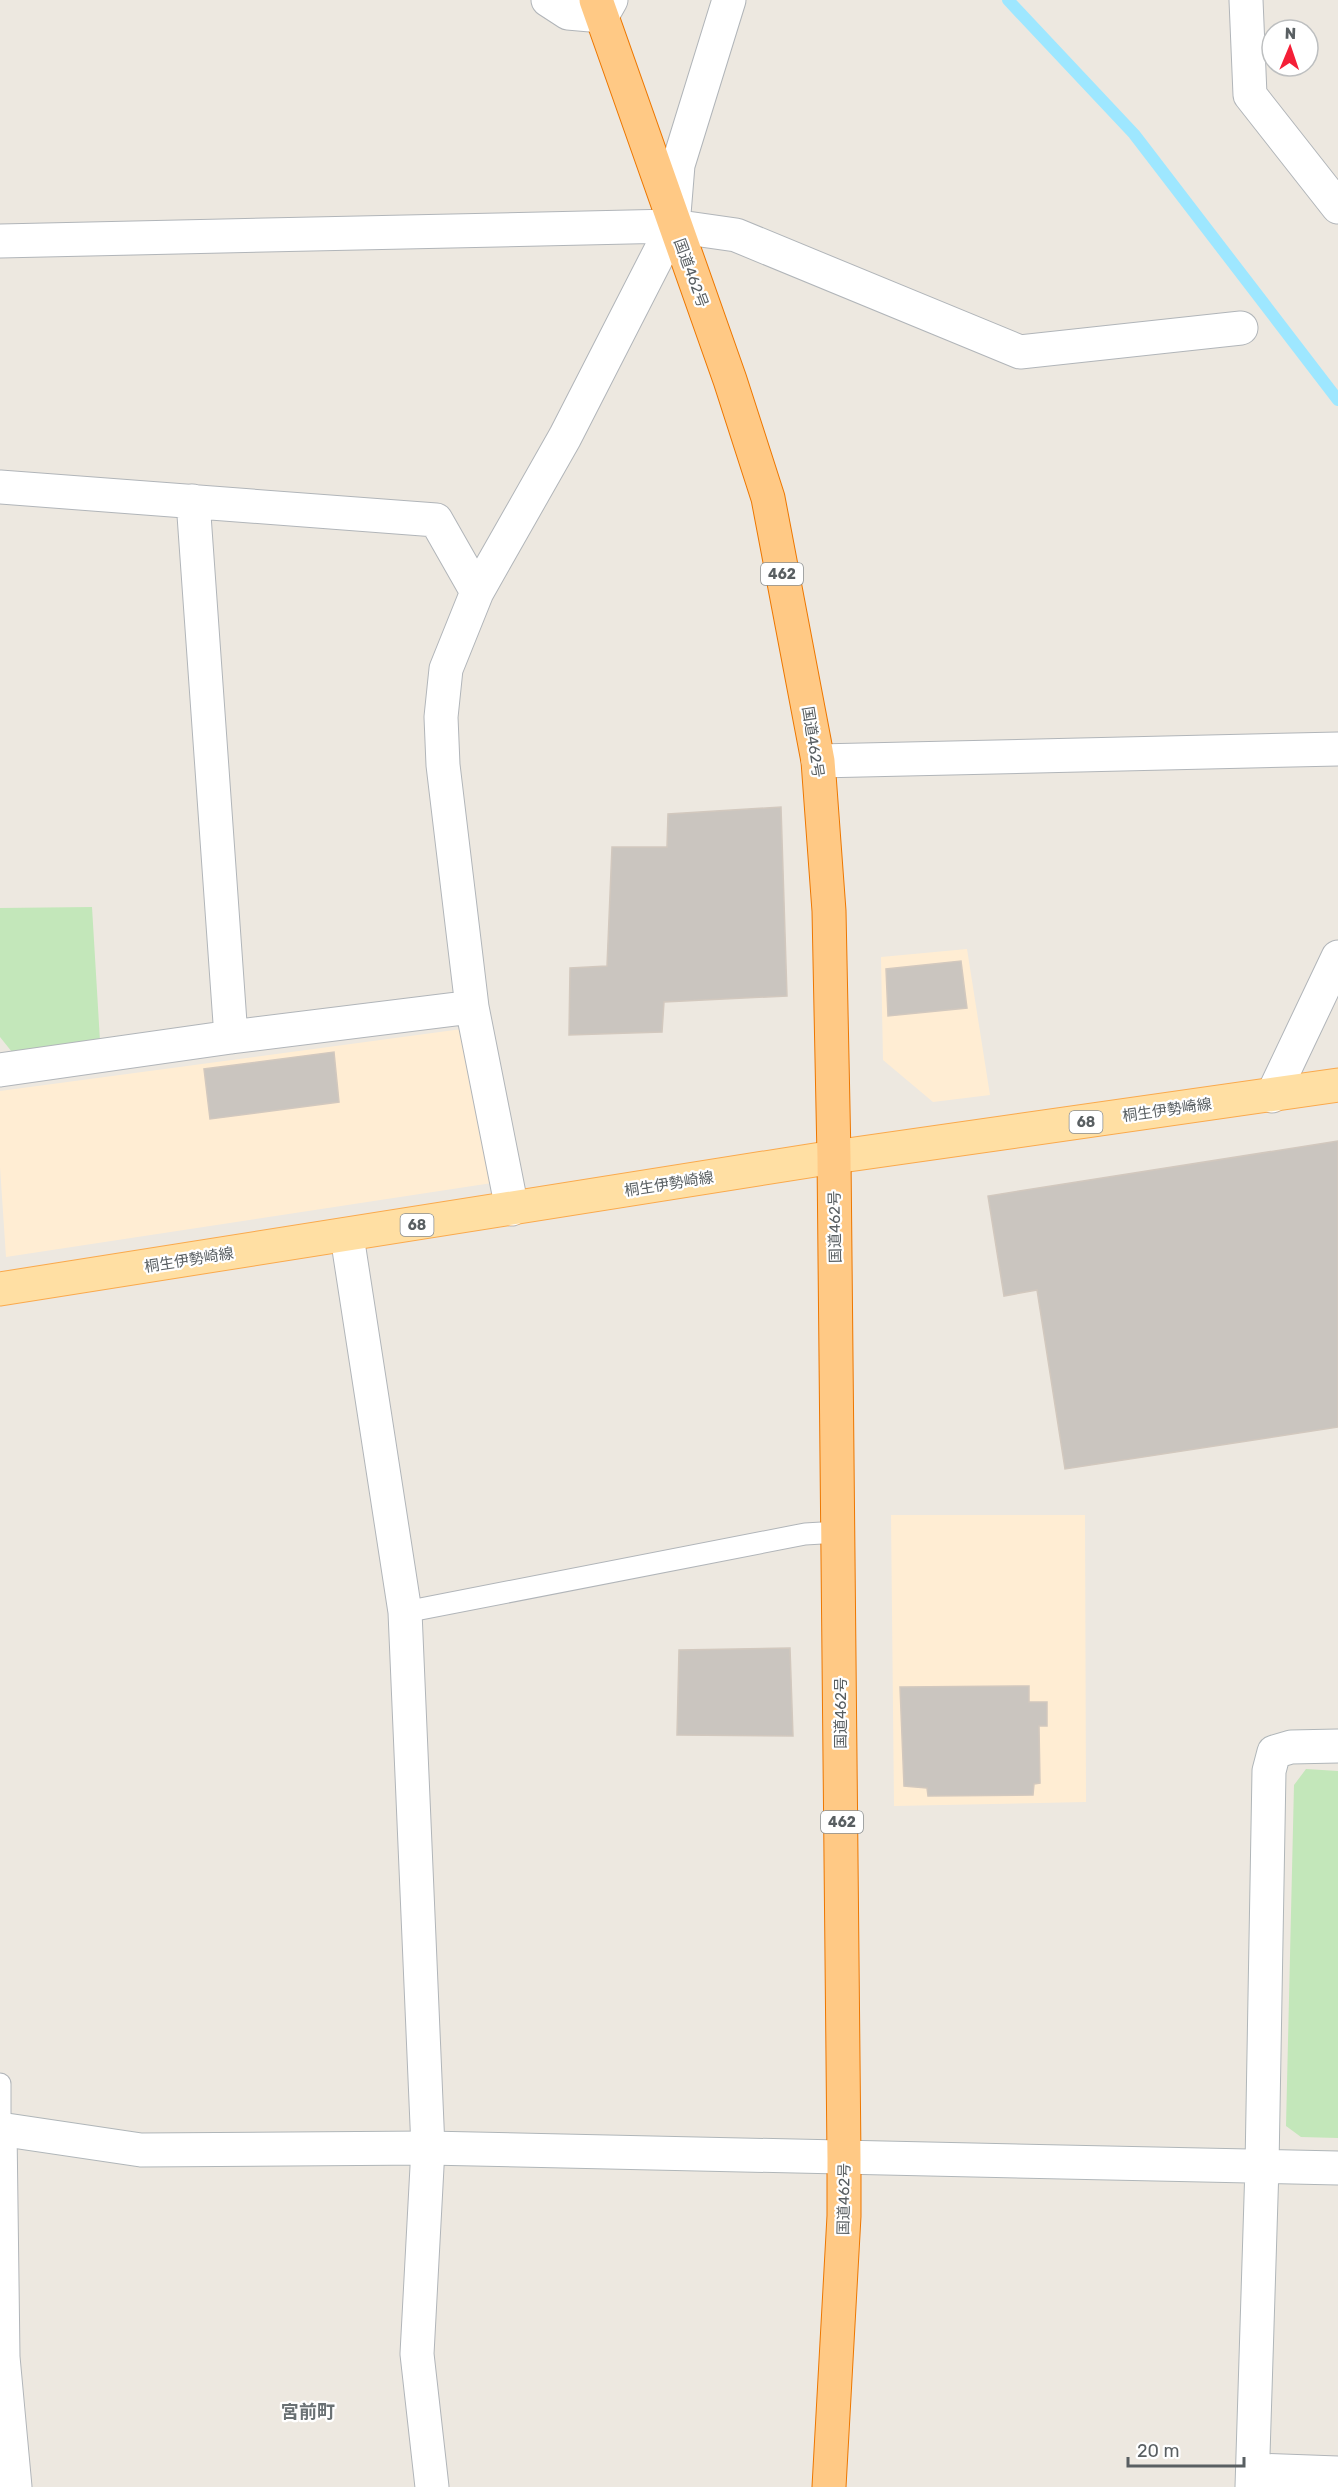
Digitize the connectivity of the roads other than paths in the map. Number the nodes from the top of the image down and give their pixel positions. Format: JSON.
{"nodes":[{"id":1,"x":548,"y":0,"type":"edge"},
{"id":2,"x":729,"y":0,"type":"edge"},
{"id":3,"x":1246,"y":0,"type":"edge"},
{"id":4,"x":603,"y":5,"type":"edge"},
{"id":5,"x":1338,"y":207,"type":"edge"},
{"id":6,"x":673,"y":226,"type":"junction"},
{"id":7,"x":0,"y":241,"type":"edge"},
{"id":8,"x":1241,"y":328,"type":"dead end"},
{"id":9,"x":0,"y":487,"type":"edge"},
{"id":10,"x":194,"y":501,"type":"junction"},
{"id":11,"x":477,"y":592,"type":"junction"},
{"id":12,"x":1338,"y":749,"type":"edge"},
{"id":13,"x":818,"y":761,"type":"junction"},
{"id":14,"x":1338,"y":957,"type":"edge"},
{"id":15,"x":472,"y":1007,"type":"junction"},
{"id":16,"x":231,"y":1037,"type":"junction"},
{"id":17,"x":0,"y":1070,"type":"edge"},
{"id":18,"x":1338,"y":1085,"type":"edge"},
{"id":19,"x":1272,"y":1096,"type":"junction"},
{"id":20,"x":834,"y":1157,"type":"junction"},
{"id":21,"x":512,"y":1209,"type":"junction"},
{"id":22,"x":347,"y":1236,"type":"junction"},
{"id":23,"x":0,"y":1289,"type":"edge"},
{"id":24,"x":839,"y":1532,"type":"junction"},
{"id":25,"x":405,"y":1612,"type":"junction"},
{"id":26,"x":1338,"y":1746,"type":"edge"},
{"id":27,"x":0,"y":2084,"type":"edge"},
{"id":28,"x":0,"y":2129,"type":"edge"},
{"id":29,"x":428,"y":2148,"type":"junction"},
{"id":30,"x":844,"y":2158,"type":"junction"},
{"id":31,"x":1262,"y":2166,"type":"junction"},
{"id":32,"x":1338,"y":2168,"type":"edge"},
{"id":33,"x":1338,"y":2473,"type":"edge"},
{"id":34,"x":1252,"y":2478,"type":"edge"},
{"id":35,"x":15,"y":2487,"type":"edge"},
{"id":36,"x":432,"y":2487,"type":"edge"},
{"id":37,"x":830,"y":2487,"type":"edge"}],
"edges":[{"from":1,"to":4,"type":"street"},
{"from":2,"to":6,"type":"street"},
{"from":3,"to":5,"type":"street"},
{"from":4,"to":6,"type":"highway","name":"国道462号","number":"462"},
{"from":6,"to":7,"type":"street"},
{"from":6,"to":8,"type":"street"},
{"from":6,"to":11,"type":"street"},
{"from":6,"to":13,"type":"highway","name":"国道462号","number":"462"},
{"from":9,"to":10,"type":"street"},
{"from":10,"to":11,"type":"street"},
{"from":10,"to":16,"type":"street"},
{"from":11,"to":15,"type":"street"},
{"from":12,"to":13,"type":"street"},
{"from":13,"to":20,"type":"highway","name":"国道462号","number":"462"},
{"from":14,"to":19,"type":"street"},
{"from":15,"to":16,"type":"street"},
{"from":15,"to":21,"type":"street"},
{"from":16,"to":17,"type":"street"},
{"from":18,"to":19,"type":"main road","name":"桐生伊勢崎線","number":"68"},
{"from":19,"to":20,"type":"main road","name":"桐生伊勢崎線","number":"68"},
{"from":20,"to":21,"type":"main road","name":"桐生伊勢崎線","number":"68"},
{"from":20,"to":24,"type":"highway","name":"国道462号","number":"462"},
{"from":21,"to":22,"type":"main road","name":"桐生伊勢崎線","number":"68"},
{"from":22,"to":23,"type":"main road","name":"桐生伊勢崎線","number":"68"},
{"from":22,"to":25,"type":"street"},
{"from":24,"to":25,"type":"lane"},
{"from":24,"to":30,"type":"highway","name":"国道462号","number":"462"},
{"from":25,"to":29,"type":"street"},
{"from":26,"to":31,"type":"street"},
{"from":27,"to":28,"type":"lane"},
{"from":28,"to":29,"type":"street"},
{"from":28,"to":35,"type":"street"},
{"from":29,"to":30,"type":"street"},
{"from":29,"to":36,"type":"street"},
{"from":30,"to":31,"type":"street"},
{"from":30,"to":37,"type":"highway","name":"国道462号","number":"462"},
{"from":31,"to":32,"type":"street"},
{"from":31,"to":34,"type":"street"},
{"from":33,"to":34,"type":"street"}]}
